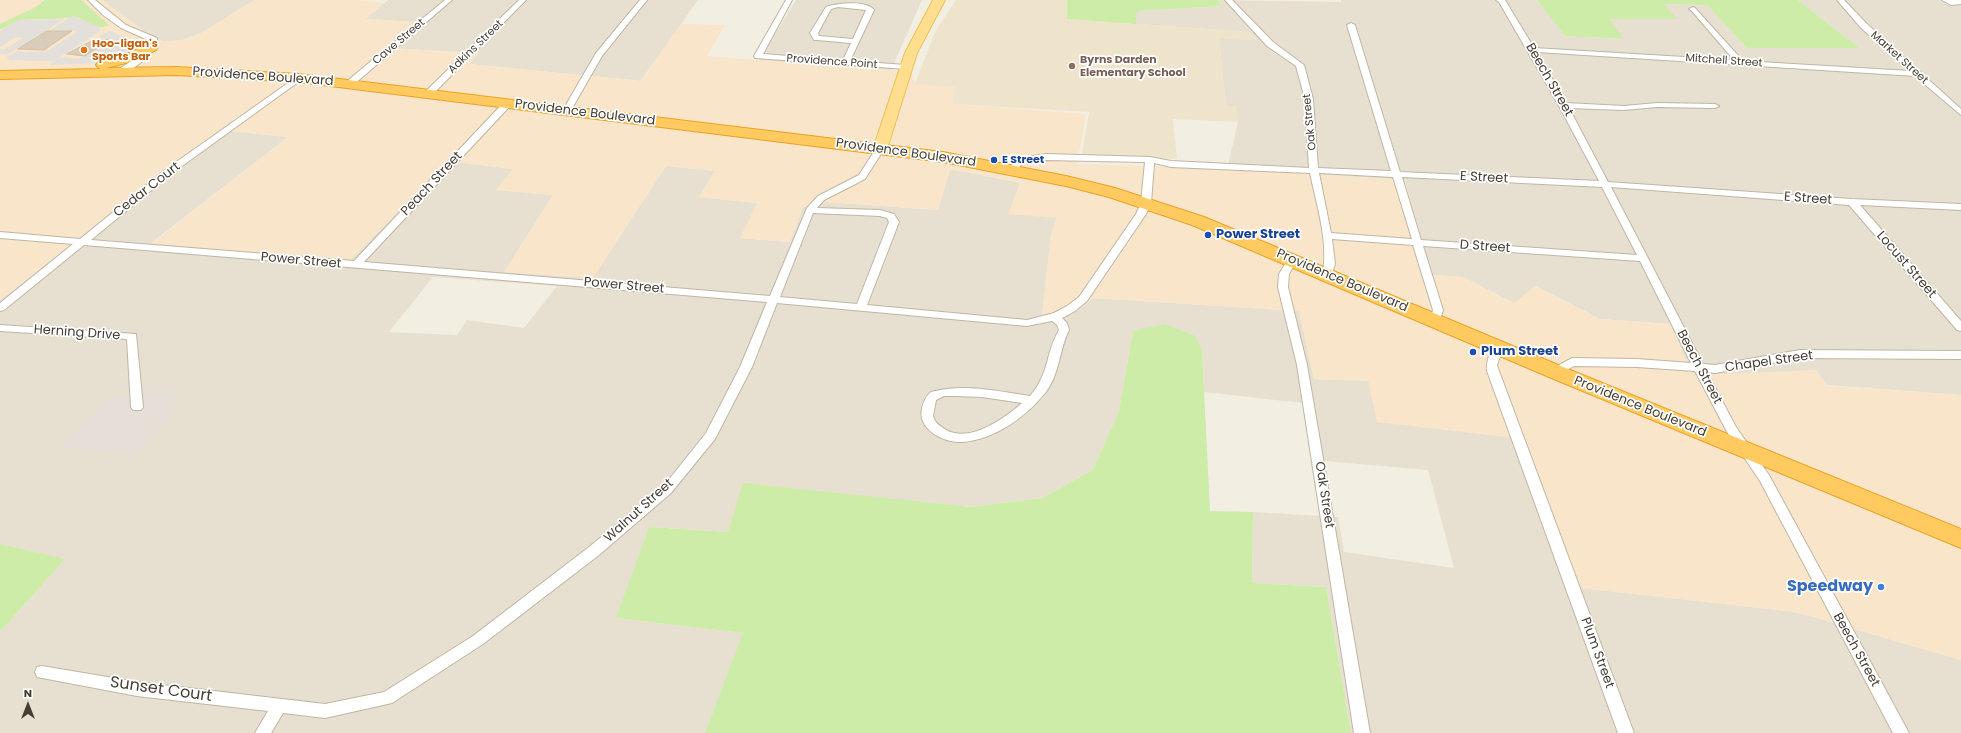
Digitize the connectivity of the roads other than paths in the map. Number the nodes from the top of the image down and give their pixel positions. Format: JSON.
{"nodes":[{"id":1,"x":102,"y":0,"type":"edge"},
{"id":2,"x":449,"y":0,"type":"edge"},
{"id":3,"x":523,"y":0,"type":"edge"},
{"id":4,"x":644,"y":0,"type":"edge"},
{"id":5,"x":790,"y":0,"type":"edge"},
{"id":6,"x":939,"y":0,"type":"edge"},
{"id":7,"x":1228,"y":0,"type":"edge"},
{"id":8,"x":1499,"y":0,"type":"edge"},
{"id":9,"x":1840,"y":0,"type":"edge"},
{"id":10,"x":1945,"y":0,"type":"edge"},
{"id":11,"x":92,"y":1,"type":"edge"},
{"id":12,"x":1961,"y":2,"type":"edge"},
{"id":13,"x":1693,"y":9,"type":"dead end"},
{"id":14,"x":1351,"y":25,"type":"dead end"},
{"id":15,"x":856,"y":41,"type":"junction"},
{"id":16,"x":150,"y":50,"type":"junction"},
{"id":17,"x":1533,"y":50,"type":"junction"},
{"id":18,"x":1740,"y":62,"type":"junction"},
{"id":19,"x":845,"y":63,"type":"junction"},
{"id":20,"x":906,"y":67,"type":"junction"},
{"id":21,"x":177,"y":71,"type":"junction"},
{"id":22,"x":121,"y":72,"type":"junction"},
{"id":23,"x":72,"y":73,"type":"junction"},
{"id":24,"x":1916,"y":74,"type":"junction"},
{"id":25,"x":0,"y":75,"type":"edge"},
{"id":26,"x":298,"y":78,"type":"junction"},
{"id":27,"x":349,"y":84,"type":"junction"},
{"id":28,"x":428,"y":94,"type":"junction"},
{"id":29,"x":508,"y":103,"type":"junction"},
{"id":30,"x":1565,"y":105,"type":"junction"},
{"id":31,"x":1715,"y":106,"type":"dead end"},
{"id":32,"x":567,"y":110,"type":"junction"},
{"id":33,"x":1961,"y":113,"type":"edge"},
{"id":34,"x":880,"y":149,"type":"junction"},
{"id":35,"x":1150,"y":160,"type":"junction"},
{"id":36,"x":1013,"y":170,"type":"junction"},
{"id":37,"x":1314,"y":170,"type":"junction"},
{"id":38,"x":1397,"y":174,"type":"junction"},
{"id":39,"x":1605,"y":184,"type":"junction"},
{"id":40,"x":1852,"y":202,"type":"junction"},
{"id":41,"x":1146,"y":203,"type":"junction"},
{"id":42,"x":1961,"y":207,"type":"edge"},
{"id":43,"x":810,"y":210,"type":"junction"},
{"id":44,"x":0,"y":235,"type":"edge"},
{"id":45,"x":1327,"y":236,"type":"junction"},
{"id":46,"x":81,"y":242,"type":"junction"},
{"id":47,"x":1418,"y":243,"type":"junction"},
{"id":48,"x":1642,"y":258,"type":"junction"},
{"id":49,"x":1292,"y":260,"type":"junction"},
{"id":50,"x":356,"y":265,"type":"junction"},
{"id":51,"x":1327,"y":275,"type":"junction"},
{"id":52,"x":773,"y":299,"type":"junction"},
{"id":53,"x":0,"y":308,"type":"edge"},
{"id":54,"x":862,"y":308,"type":"junction"},
{"id":55,"x":1054,"y":317,"type":"junction"},
{"id":56,"x":1435,"y":320,"type":"junction"},
{"id":57,"x":0,"y":328,"type":"edge"},
{"id":58,"x":1961,"y":328,"type":"edge"},
{"id":59,"x":1498,"y":348,"type":"junction"},
{"id":60,"x":1961,"y":355,"type":"edge"},
{"id":61,"x":1698,"y":367,"type":"junction"},
{"id":62,"x":1556,"y":372,"type":"junction"},
{"id":63,"x":1032,"y":400,"type":"junction"},
{"id":64,"x":137,"y":407,"type":"dead end"},
{"id":65,"x":1744,"y":449,"type":"junction"},
{"id":66,"x":1961,"y":539,"type":"edge"},
{"id":67,"x":42,"y":672,"type":"dead end"},
{"id":68,"x":280,"y":705,"type":"junction"},
{"id":69,"x":263,"y":733,"type":"edge"},
{"id":70,"x":1362,"y":733,"type":"edge"},
{"id":71,"x":1626,"y":733,"type":"edge"},
{"id":72,"x":1901,"y":733,"type":"edge"}],
"edges":[{"from":1,"to":11,"type":"street"},
{"from":2,"to":27,"type":"street","name":"Cave Street"},
{"from":3,"to":28,"type":"street","name":"Adkins Street"},
{"from":4,"to":32,"type":"street"},
{"from":5,"to":19,"type":"street","name":"Providence Point"},
{"from":6,"to":20,"type":"main road"},
{"from":7,"to":37,"type":"street","name":"Oak Street"},
{"from":8,"to":17,"type":"street","name":"Beech Street"},
{"from":9,"to":24,"type":"street","name":"Market Street"},
{"from":10,"to":12,"type":"street"},
{"from":11,"to":16,"type":"street"},
{"from":13,"to":18,"type":"street"},
{"from":14,"to":38,"type":"street"},
{"from":15,"to":15,"type":"street"},
{"from":15,"to":19,"type":"street"},
{"from":16,"to":21,"type":"highway"},
{"from":16,"to":22,"type":"street"},
{"from":16,"to":23,"type":"highway"},
{"from":17,"to":18,"type":"street","name":"Mitchell Street"},
{"from":17,"to":30,"type":"street","name":"Beech Street"},
{"from":18,"to":24,"type":"street","name":"Mitchell Street"},
{"from":19,"to":20,"type":"street","name":"Providence Point"},
{"from":20,"to":34,"type":"main road"},
{"from":21,"to":22,"type":"highway","name":"Providence Boulevard"},
{"from":21,"to":26,"type":"highway","name":"Providence Boulevard"},
{"from":22,"to":23,"type":"highway","name":"Providence Boulevard"},
{"from":23,"to":25,"type":"highway","name":"Providence Boulevard"},
{"from":24,"to":33,"type":"street","name":"Market Street"},
{"from":26,"to":27,"type":"highway","name":"Providence Boulevard"},
{"from":26,"to":46,"type":"street","name":"Cedar Court"},
{"from":27,"to":28,"type":"highway","name":"Providence Boulevard"},
{"from":28,"to":29,"type":"highway","name":"Providence Boulevard"},
{"from":29,"to":32,"type":"highway","name":"Providence Boulevard"},
{"from":29,"to":50,"type":"street","name":"Peach Street"},
{"from":30,"to":31,"type":"street"},
{"from":30,"to":39,"type":"street","name":"Beech Street"},
{"from":32,"to":34,"type":"highway","name":"Providence Boulevard"},
{"from":34,"to":36,"type":"highway","name":"Providence Boulevard"},
{"from":34,"to":43,"type":"street","name":"Walnut Street"},
{"from":35,"to":36,"type":"street","name":"E Street"},
{"from":35,"to":37,"type":"street","name":"E Street"},
{"from":35,"to":41,"type":"street","name":"Power Street"},
{"from":36,"to":41,"type":"highway","name":"Providence Boulevard"},
{"from":37,"to":38,"type":"street","name":"E Street"},
{"from":37,"to":45,"type":"street","name":"Oak Street"},
{"from":38,"to":39,"type":"street","name":"E Street"},
{"from":38,"to":47,"type":"street"},
{"from":39,"to":40,"type":"street","name":"E Street"},
{"from":39,"to":48,"type":"street","name":"Beech Street"},
{"from":40,"to":42,"type":"street","name":"E Street"},
{"from":40,"to":58,"type":"street","name":"Locust Street"},
{"from":41,"to":49,"type":"highway","name":"Providence Boulevard"},
{"from":41,"to":55,"type":"street","name":"Power Street"},
{"from":43,"to":52,"type":"street","name":"Walnut Street"},
{"from":43,"to":54,"type":"street"},
{"from":44,"to":46,"type":"street","name":"Power Street"},
{"from":45,"to":47,"type":"street","name":"D Street"},
{"from":45,"to":51,"type":"street","name":"Oak Street"},
{"from":46,"to":50,"type":"street","name":"Power Street"},
{"from":46,"to":53,"type":"street","name":"Cedar Court"},
{"from":47,"to":48,"type":"street","name":"D Street"},
{"from":47,"to":56,"type":"street"},
{"from":48,"to":61,"type":"street","name":"Beech Street"},
{"from":49,"to":51,"type":"highway","name":"Providence Boulevard"},
{"from":49,"to":70,"type":"street","name":"Oak Street"},
{"from":50,"to":52,"type":"street","name":"Power Street"},
{"from":51,"to":56,"type":"highway","name":"Providence Boulevard"},
{"from":52,"to":54,"type":"street","name":"Power Street"},
{"from":52,"to":68,"type":"street","name":"Walnut Street"},
{"from":54,"to":55,"type":"street","name":"Power Street"},
{"from":55,"to":63,"type":"street"},
{"from":56,"to":59,"type":"highway","name":"Providence Boulevard"},
{"from":57,"to":64,"type":"street","name":"Herning Drive"},
{"from":59,"to":62,"type":"highway","name":"Providence Boulevard"},
{"from":59,"to":71,"type":"street","name":"Plum Street"},
{"from":60,"to":61,"type":"street","name":"Chapel Street"},
{"from":61,"to":62,"type":"street","name":"Chapel Street"},
{"from":61,"to":65,"type":"street","name":"Beech Street"},
{"from":62,"to":65,"type":"highway","name":"Providence Boulevard"},
{"from":63,"to":63,"type":"street"},
{"from":65,"to":66,"type":"highway","name":"Providence Boulevard"},
{"from":65,"to":72,"type":"street","name":"Beech Street"},
{"from":67,"to":68,"type":"street","name":"Sunset Court"},
{"from":68,"to":69,"type":"street"}]}
